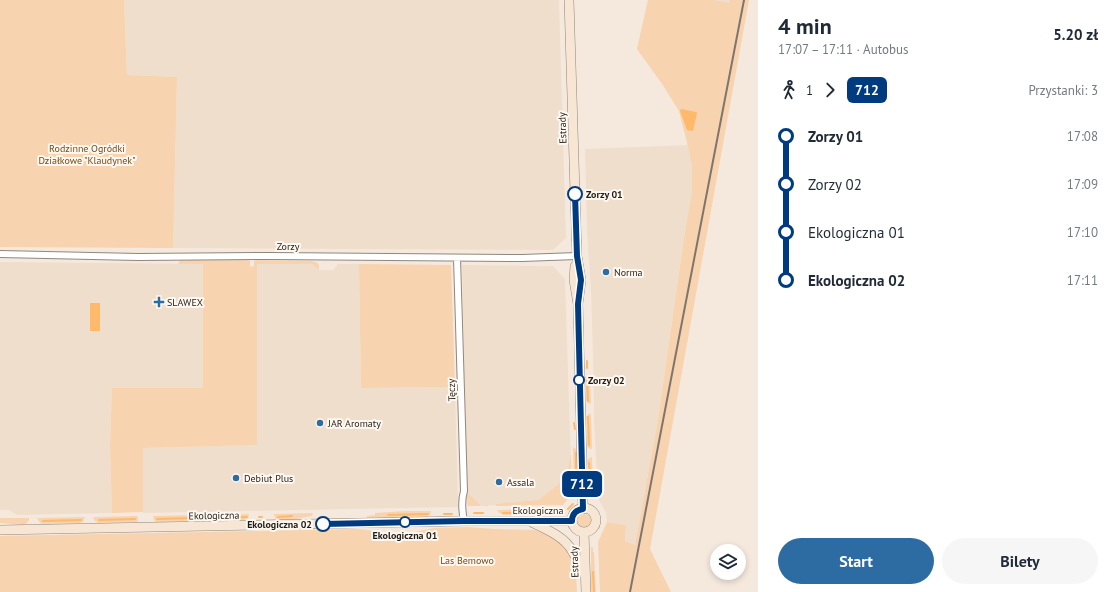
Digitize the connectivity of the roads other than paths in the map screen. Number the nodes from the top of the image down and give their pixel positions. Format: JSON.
{"nodes":[{"id":1,"x":569,"y":0,"type":"edge"},
{"id":2,"x":0,"y":254,"type":"edge"},
{"id":3,"x":577,"y":256,"type":"junction"},
{"id":4,"x":457,"y":258,"type":"junction"},
{"id":5,"x":583,"y":509,"type":"junction"},
{"id":6,"x":464,"y":521,"type":"junction"},
{"id":7,"x":530,"y":521,"type":"junction"},
{"id":8,"x":572,"y":521,"type":"junction"},
{"id":9,"x":0,"y":530,"type":"edge"},
{"id":10,"x":584,"y":532,"type":"junction"},
{"id":11,"x":585,"y":575,"type":"junction"},
{"id":12,"x":586,"y":592,"type":"edge"}],
"edges":[{"from":1,"to":3,"type":"street","name":"Estrady"},
{"from":2,"to":4,"type":"street","name":"Zorzy"},
{"from":3,"to":4,"type":"street","name":"Zorzy"},
{"from":3,"to":5,"type":"street","name":"Estrady"},
{"from":4,"to":6,"type":"street","name":"Tęczy"},
{"from":5,"to":8,"type":"street"},
{"from":5,"to":10,"type":"street"},
{"from":6,"to":7,"type":"street","name":"Ekologiczna"},
{"from":6,"to":9,"type":"street","name":"Ekologiczna"},
{"from":7,"to":8,"type":"street","name":"Ekologiczna"},
{"from":7,"to":11,"type":"street"},
{"from":8,"to":10,"type":"street"},
{"from":10,"to":11,"type":"street","name":"Estrady"},
{"from":11,"to":12,"type":"street","name":"Estrady"}]}
